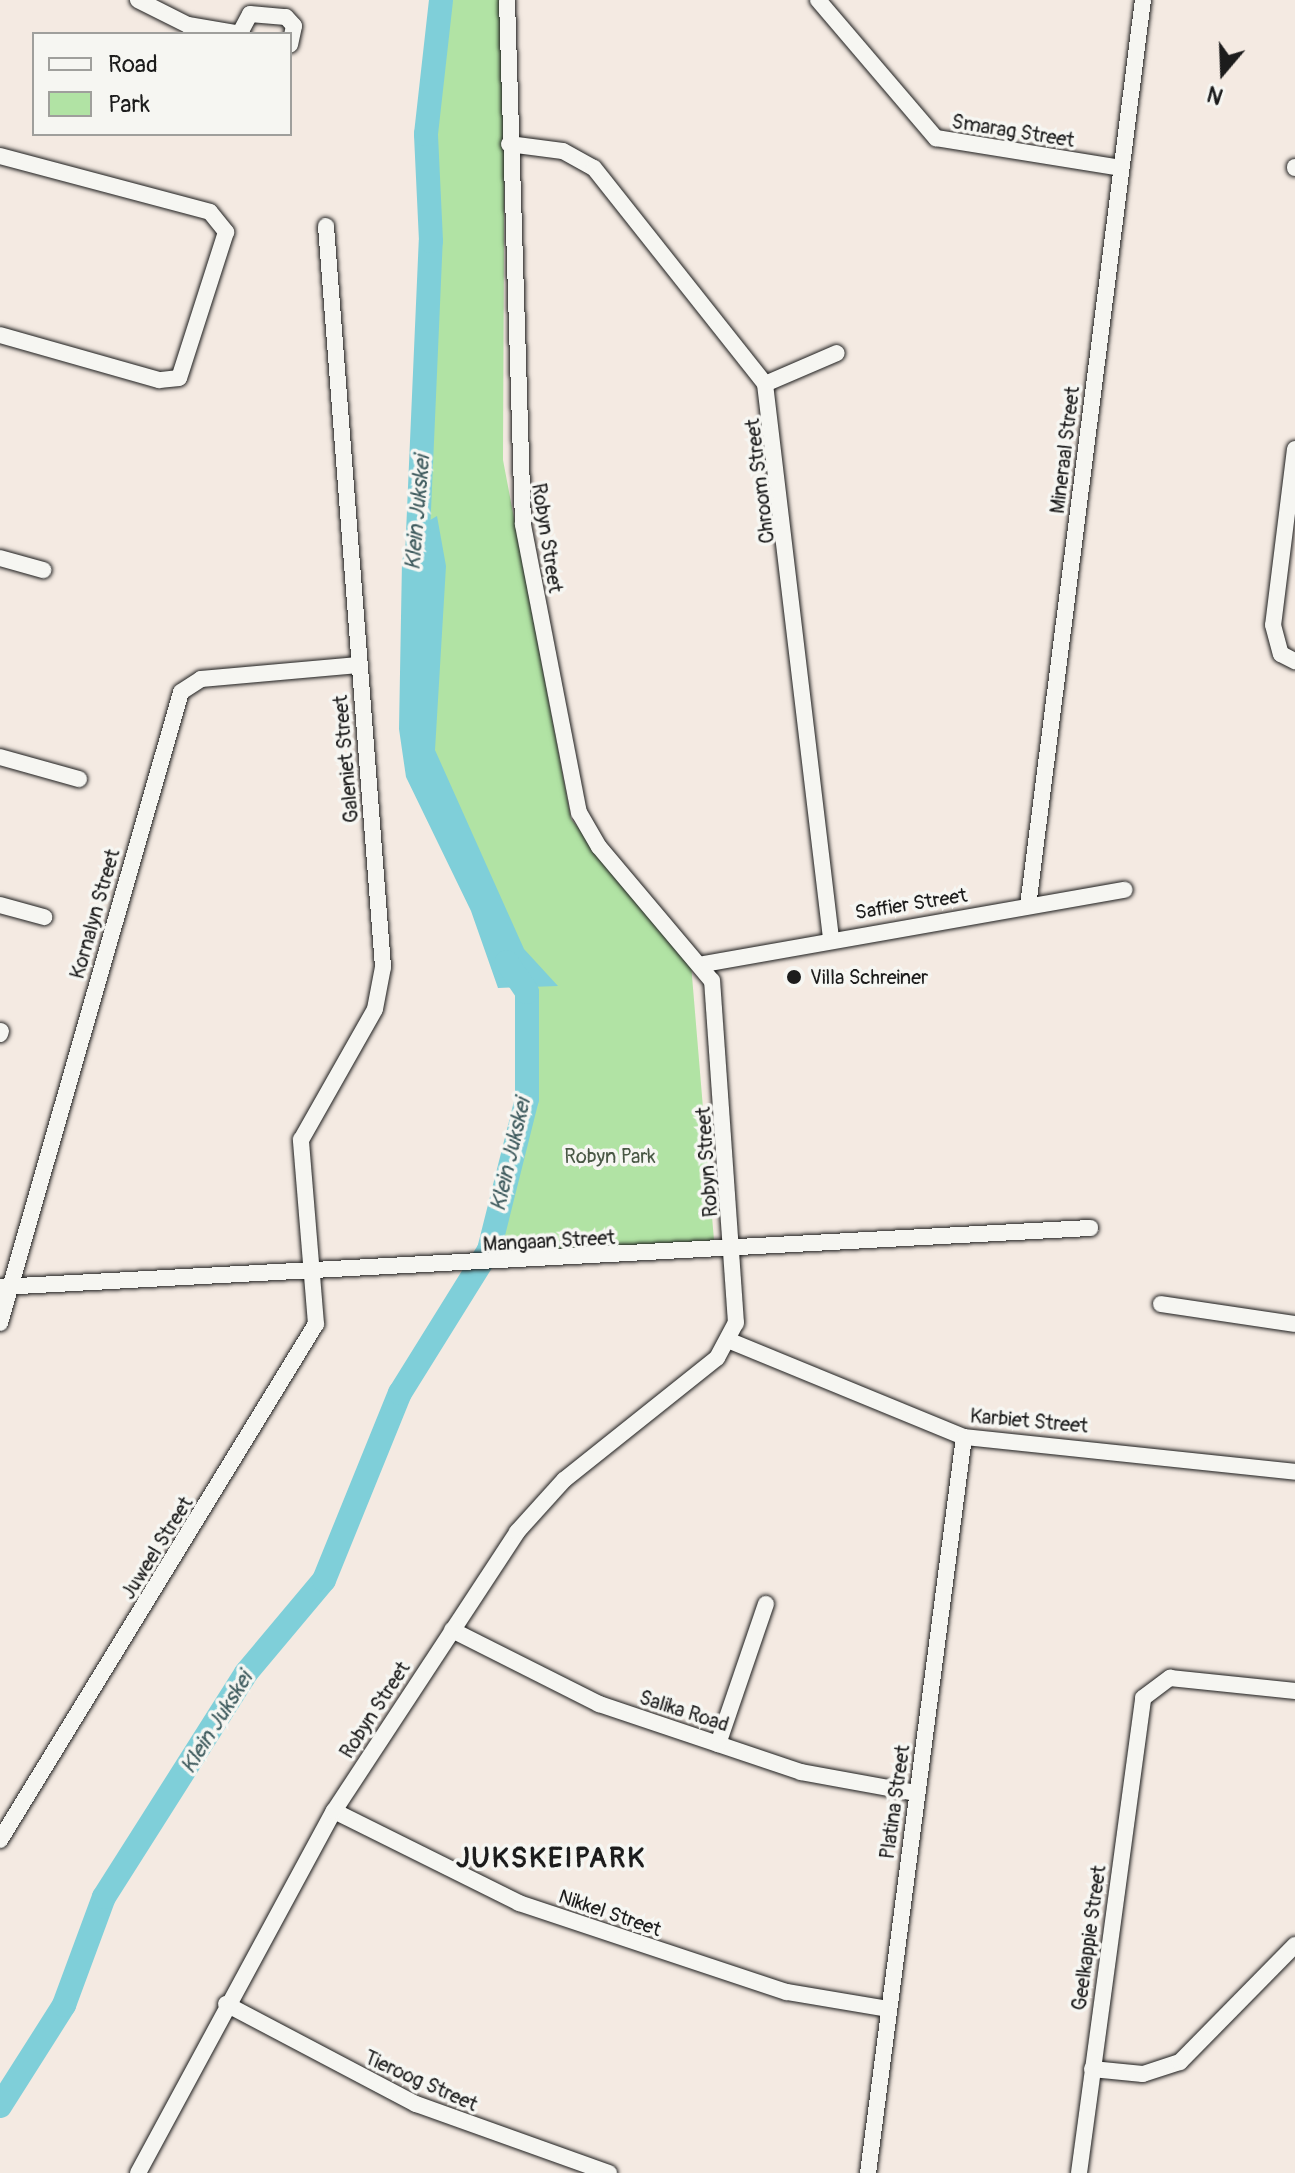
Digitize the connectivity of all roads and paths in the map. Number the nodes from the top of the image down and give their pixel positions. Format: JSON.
{"nodes":[{"id":1,"x":138,"y":0,"type":"edge"},
{"id":2,"x":507,"y":0,"type":"edge"},
{"id":3,"x":818,"y":0,"type":"edge"},
{"id":4,"x":1143,"y":0,"type":"edge"},
{"id":5,"x":241,"y":32,"type":"edge"},
{"id":6,"x":292,"y":36,"type":"edge"},
{"id":7,"x":509,"y":144,"type":"junction"},
{"id":8,"x":0,"y":156,"type":"edge"},
{"id":9,"x":1121,"y":168,"type":"junction"},
{"id":10,"x":326,"y":226,"type":"dead end"},
{"id":11,"x":0,"y":335,"type":"edge"},
{"id":12,"x":837,"y":353,"type":"dead end"},
{"id":13,"x":765,"y":384,"type":"junction"},
{"id":14,"x":1295,"y":449,"type":"edge"},
{"id":15,"x":0,"y":558,"type":"edge"},
{"id":16,"x":43,"y":570,"type":"dead end"},
{"id":17,"x":1295,"y":661,"type":"edge"},
{"id":18,"x":358,"y":665,"type":"junction"},
{"id":19,"x":0,"y":757,"type":"edge"},
{"id":20,"x":79,"y":779,"type":"dead end"},
{"id":21,"x":1125,"y":890,"type":"dead end"},
{"id":22,"x":0,"y":905,"type":"edge"},
{"id":23,"x":1028,"y":906,"type":"junction"},
{"id":24,"x":44,"y":917,"type":"dead end"},
{"id":25,"x":831,"y":938,"type":"junction"},
{"id":26,"x":704,"y":964,"type":"junction"},
{"id":27,"x":1090,"y":1228,"type":"dead end"},
{"id":28,"x":734,"y":1252,"type":"junction"},
{"id":29,"x":310,"y":1268,"type":"junction"},
{"id":30,"x":5,"y":1287,"type":"edge"},
{"id":31,"x":1161,"y":1304,"type":"dead end"},
{"id":32,"x":0,"y":1323,"type":"edge"},
{"id":33,"x":1295,"y":1324,"type":"edge"},
{"id":34,"x":730,"y":1341,"type":"junction"},
{"id":35,"x":964,"y":1437,"type":"junction"},
{"id":36,"x":1295,"y":1472,"type":"edge"},
{"id":37,"x":766,"y":1604,"type":"dead end"},
{"id":38,"x":452,"y":1630,"type":"junction"},
{"id":39,"x":1295,"y":1691,"type":"edge"},
{"id":40,"x":718,"y":1744,"type":"junction"},
{"id":41,"x":917,"y":1793,"type":"junction"},
{"id":42,"x":334,"y":1811,"type":"junction"},
{"id":43,"x":0,"y":1840,"type":"edge"},
{"id":44,"x":1295,"y":1945,"type":"edge"},
{"id":45,"x":226,"y":2004,"type":"junction"},
{"id":46,"x":889,"y":2009,"type":"junction"},
{"id":47,"x":1092,"y":2069,"type":"junction"},
{"id":48,"x":138,"y":2173,"type":"edge"},
{"id":49,"x":609,"y":2173,"type":"edge"},
{"id":50,"x":868,"y":2173,"type":"edge"},
{"id":51,"x":1079,"y":2173,"type":"edge"}],
"edges":[{"from":1,"to":5,"type":"street"},
{"from":2,"to":7,"type":"street","name":"Robyn Street"},
{"from":3,"to":9,"type":"street","name":"Smarag Street"},
{"from":4,"to":9,"type":"street","name":"Mineraal Street"},
{"from":5,"to":6,"type":"street"},
{"from":7,"to":13,"type":"street"},
{"from":7,"to":26,"type":"street","name":"Robyn Street"},
{"from":8,"to":11,"type":"street"},
{"from":9,"to":23,"type":"street","name":"Mineraal Street"},
{"from":10,"to":18,"type":"street","name":"Galeniet Street"},
{"from":12,"to":13,"type":"street"},
{"from":13,"to":25,"type":"street","name":"Chroom Street"},
{"from":14,"to":17,"type":"street"},
{"from":15,"to":16,"type":"street"},
{"from":18,"to":29,"type":"street","name":"Galeniet Street"},
{"from":18,"to":30,"type":"street","name":"Kornalyn Street"},
{"from":19,"to":20,"type":"street"},
{"from":21,"to":23,"type":"street","name":"Saffier Street"},
{"from":22,"to":24,"type":"street"},
{"from":23,"to":25,"type":"street","name":"Saffier Street"},
{"from":25,"to":26,"type":"street","name":"Saffier Street"},
{"from":26,"to":28,"type":"street","name":"Robyn Street"},
{"from":27,"to":28,"type":"street","name":"Mangaan Street"},
{"from":28,"to":29,"type":"street","name":"Mangaan Street"},
{"from":28,"to":34,"type":"street","name":"Robyn Street"},
{"from":29,"to":30,"type":"street","name":"Mangaan Street"},
{"from":29,"to":43,"type":"street","name":"Juweel Street"},
{"from":30,"to":32,"type":"street","name":"Kornalyn Street"},
{"from":31,"to":33,"type":"street"},
{"from":34,"to":35,"type":"street","name":"Karbiet Street"},
{"from":34,"to":38,"type":"street","name":"Robyn Street"},
{"from":35,"to":36,"type":"street","name":"Karbiet Street"},
{"from":35,"to":41,"type":"street","name":"Platina Street"},
{"from":37,"to":40,"type":"street"},
{"from":38,"to":40,"type":"street","name":"Salika Road"},
{"from":38,"to":42,"type":"street","name":"Robyn Street"},
{"from":39,"to":47,"type":"street","name":"Geelkappie Street"},
{"from":40,"to":41,"type":"street","name":"Salika Road"},
{"from":41,"to":46,"type":"street","name":"Platina Street"},
{"from":42,"to":45,"type":"street","name":"Robyn Street"},
{"from":42,"to":46,"type":"street","name":"Nikkel Street"},
{"from":44,"to":47,"type":"street"},
{"from":45,"to":48,"type":"street","name":"Robyn Street"},
{"from":45,"to":49,"type":"street","name":"Tieroog Street"},
{"from":46,"to":50,"type":"street","name":"Platina Street"},
{"from":47,"to":51,"type":"street","name":"Geelkappie Street"}]}
